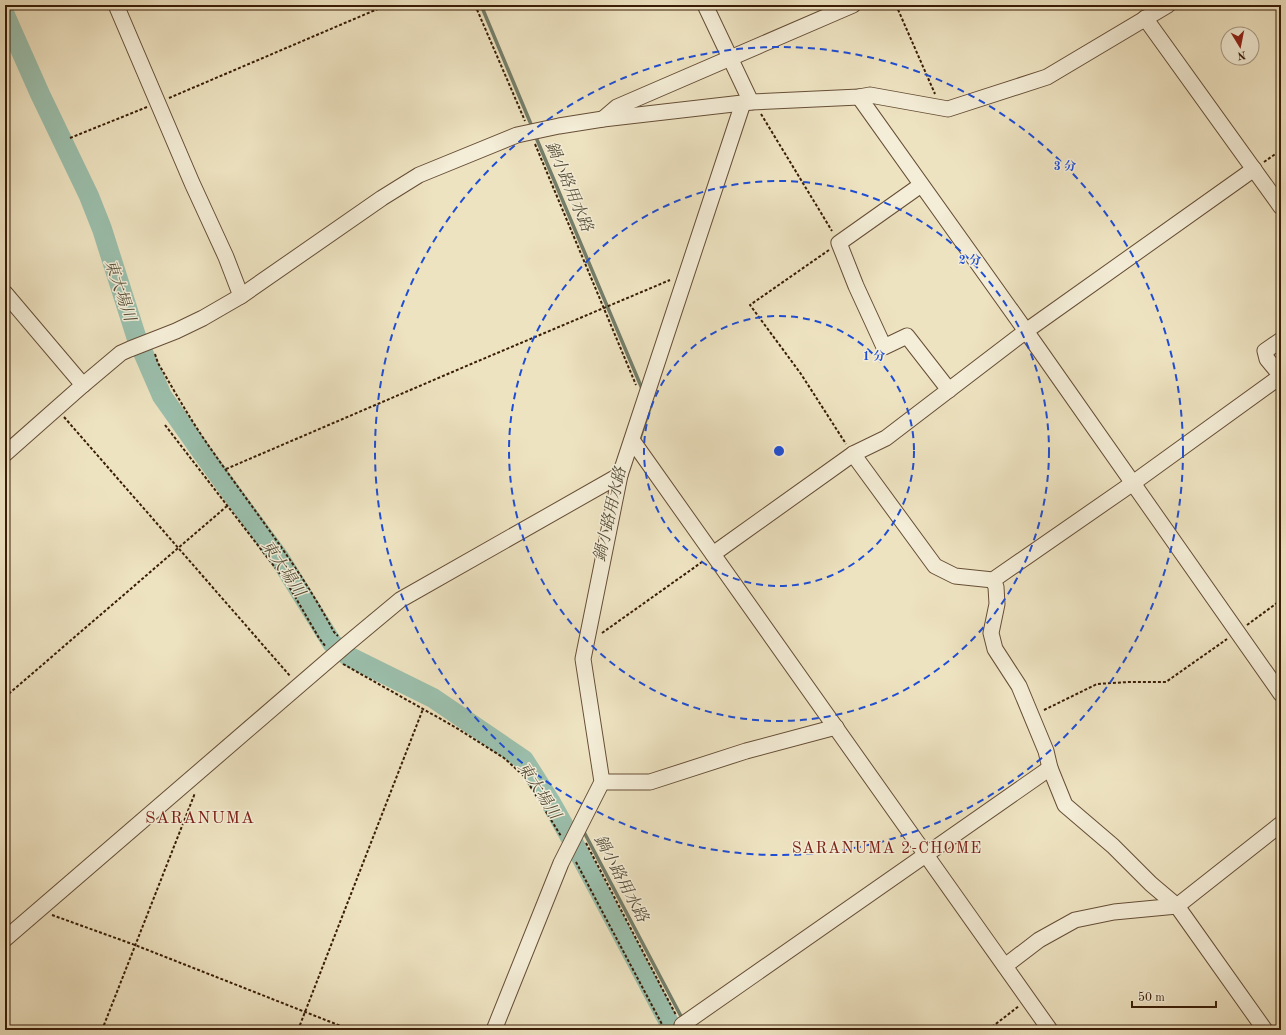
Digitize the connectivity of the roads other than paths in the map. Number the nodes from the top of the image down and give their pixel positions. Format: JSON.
{"nodes":[{"id":1,"x":116,"y":5,"type":"edge"},
{"id":2,"x":704,"y":5,"type":"edge"},
{"id":3,"x":853,"y":5,"type":"edge"},
{"id":4,"x":1168,"y":5,"type":"edge"},
{"id":5,"x":1145,"y":18,"type":"junction"},
{"id":6,"x":730,"y":58,"type":"junction"},
{"id":7,"x":859,"y":97,"type":"junction"},
{"id":8,"x":749,"y":103,"type":"junction"},
{"id":9,"x":603,"y":119,"type":"junction"},
{"id":10,"x":1254,"y":169,"type":"junction"},
{"id":11,"x":921,"y":185,"type":"junction"},
{"id":12,"x":1281,"y":207,"type":"edge"},
{"id":13,"x":5,"y":293,"type":"edge"},
{"id":14,"x":241,"y":296,"type":"junction"},
{"id":15,"x":1026,"y":331,"type":"junction"},
{"id":16,"x":1281,"y":340,"type":"edge"},
{"id":17,"x":83,"y":385,"type":"junction"},
{"id":18,"x":949,"y":390,"type":"junction"},
{"id":19,"x":632,"y":440,"type":"junction"},
{"id":20,"x":5,"y":454,"type":"edge"},
{"id":21,"x":853,"y":454,"type":"junction"},
{"id":22,"x":620,"y":475,"type":"junction"},
{"id":23,"x":1133,"y":483,"type":"junction"},
{"id":24,"x":713,"y":554,"type":"junction"},
{"id":25,"x":993,"y":580,"type":"junction"},
{"id":26,"x":1281,"y":694,"type":"edge"},
{"id":27,"x":836,"y":727,"type":"junction"},
{"id":28,"x":1050,"y":768,"type":"junction"},
{"id":29,"x":602,"y":782,"type":"junction"},
{"id":30,"x":1281,"y":824,"type":"edge"},
{"id":31,"x":926,"y":855,"type":"junction"},
{"id":32,"x":1177,"y":906,"type":"junction"},
{"id":33,"x":5,"y":939,"type":"edge"},
{"id":34,"x":1005,"y":966,"type":"junction"},
{"id":35,"x":682,"y":1025,"type":"road end"},
{"id":36,"x":494,"y":1030,"type":"edge"},
{"id":37,"x":1050,"y":1030,"type":"edge"},
{"id":38,"x":1265,"y":1030,"type":"edge"}],
"edges":[{"from":1,"to":14,"type":"street"},
{"from":2,"to":6,"type":"street"},
{"from":3,"to":6,"type":"street"},
{"from":4,"to":5,"type":"street"},
{"from":5,"to":7,"type":"street"},
{"from":5,"to":10,"type":"street"},
{"from":6,"to":8,"type":"street"},
{"from":6,"to":9,"type":"street"},
{"from":7,"to":8,"type":"street"},
{"from":7,"to":11,"type":"street"},
{"from":8,"to":9,"type":"street"},
{"from":8,"to":19,"type":"street"},
{"from":9,"to":14,"type":"street"},
{"from":10,"to":12,"type":"street"},
{"from":10,"to":15,"type":"street"},
{"from":11,"to":15,"type":"street"},
{"from":11,"to":18,"type":"street"},
{"from":13,"to":17,"type":"street"},
{"from":14,"to":17,"type":"street"},
{"from":15,"to":18,"type":"street"},
{"from":15,"to":23,"type":"street"},
{"from":16,"to":23,"type":"street"},
{"from":17,"to":20,"type":"street"},
{"from":18,"to":21,"type":"street"},
{"from":19,"to":22,"type":"street"},
{"from":19,"to":24,"type":"street"},
{"from":21,"to":24,"type":"street"},
{"from":21,"to":25,"type":"street"},
{"from":22,"to":29,"type":"street"},
{"from":22,"to":33,"type":"street"},
{"from":23,"to":25,"type":"street"},
{"from":23,"to":26,"type":"street"},
{"from":24,"to":27,"type":"street"},
{"from":25,"to":28,"type":"street"},
{"from":27,"to":29,"type":"street"},
{"from":27,"to":31,"type":"street"},
{"from":28,"to":31,"type":"street"},
{"from":28,"to":32,"type":"street"},
{"from":29,"to":36,"type":"street"},
{"from":30,"to":32,"type":"street"},
{"from":31,"to":34,"type":"street"},
{"from":31,"to":35,"type":"street"},
{"from":32,"to":34,"type":"street"},
{"from":32,"to":38,"type":"street"},
{"from":34,"to":37,"type":"street"}]}
